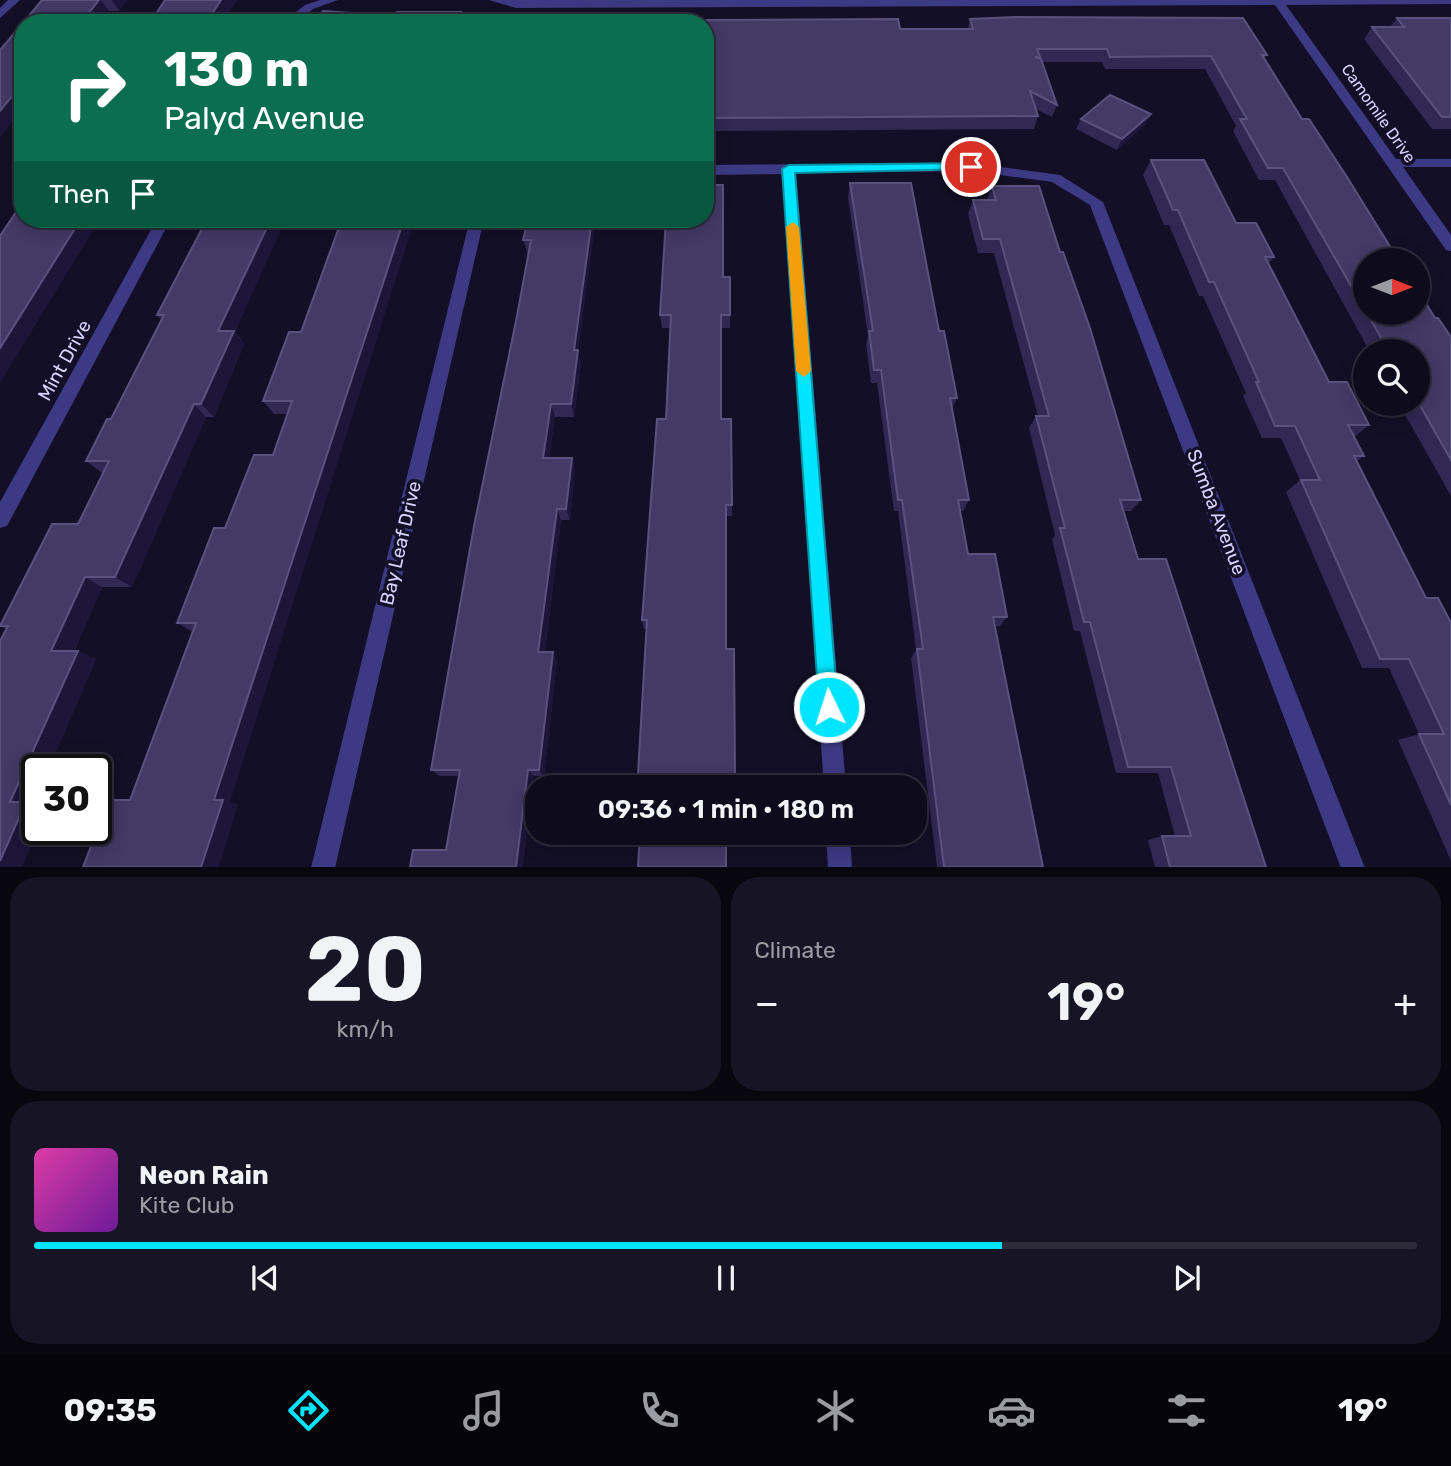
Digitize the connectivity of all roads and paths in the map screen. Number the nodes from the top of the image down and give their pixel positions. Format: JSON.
{"nodes":[{"id":1,"x":14,"y":0,"type":"edge"},
{"id":2,"x":332,"y":0,"type":"edge"},
{"id":3,"x":495,"y":0,"type":"edge"},
{"id":4,"x":1451,"y":1,"type":"edge"},
{"id":5,"x":1279,"y":2,"type":"edge"},
{"id":6,"x":300,"y":14,"type":"edge"},
{"id":7,"x":0,"y":15,"type":"edge"},
{"id":8,"x":1393,"y":163,"type":"junction"},
{"id":9,"x":1451,"y":163,"type":"edge"},
{"id":10,"x":789,"y":169,"type":"junction"},
{"id":11,"x":714,"y":170,"type":"edge"},
{"id":12,"x":159,"y":228,"type":"edge"},
{"id":13,"x":475,"y":228,"type":"edge"},
{"id":14,"x":1451,"y":246,"type":"edge"},
{"id":15,"x":0,"y":520,"type":"edge"},
{"id":16,"x":834,"y":775,"type":"edge"},
{"id":17,"x":839,"y":845,"type":"edge"},
{"id":18,"x":323,"y":867,"type":"edge"},
{"id":19,"x":841,"y":867,"type":"edge"},
{"id":20,"x":1353,"y":867,"type":"edge"}],
"edges":[{"from":1,"to":7,"type":"street"},
{"from":2,"to":6,"type":"street"},
{"from":3,"to":5,"type":"street"},
{"from":4,"to":5,"type":"street"},
{"from":5,"to":8,"type":"street","name":"Camomile Drive"},
{"from":8,"to":9,"type":"street"},
{"from":8,"to":14,"type":"street","name":"Camomile Drive"},
{"from":10,"to":11,"type":"street"},
{"from":10,"to":16,"type":"street"},
{"from":10,"to":20,"type":"street","name":"Sumba Avenue"},
{"from":12,"to":15,"type":"street","name":"Mint Drive"},
{"from":13,"to":18,"type":"street","name":"Bay Leaf Drive"},
{"from":17,"to":19,"type":"street"}]}
